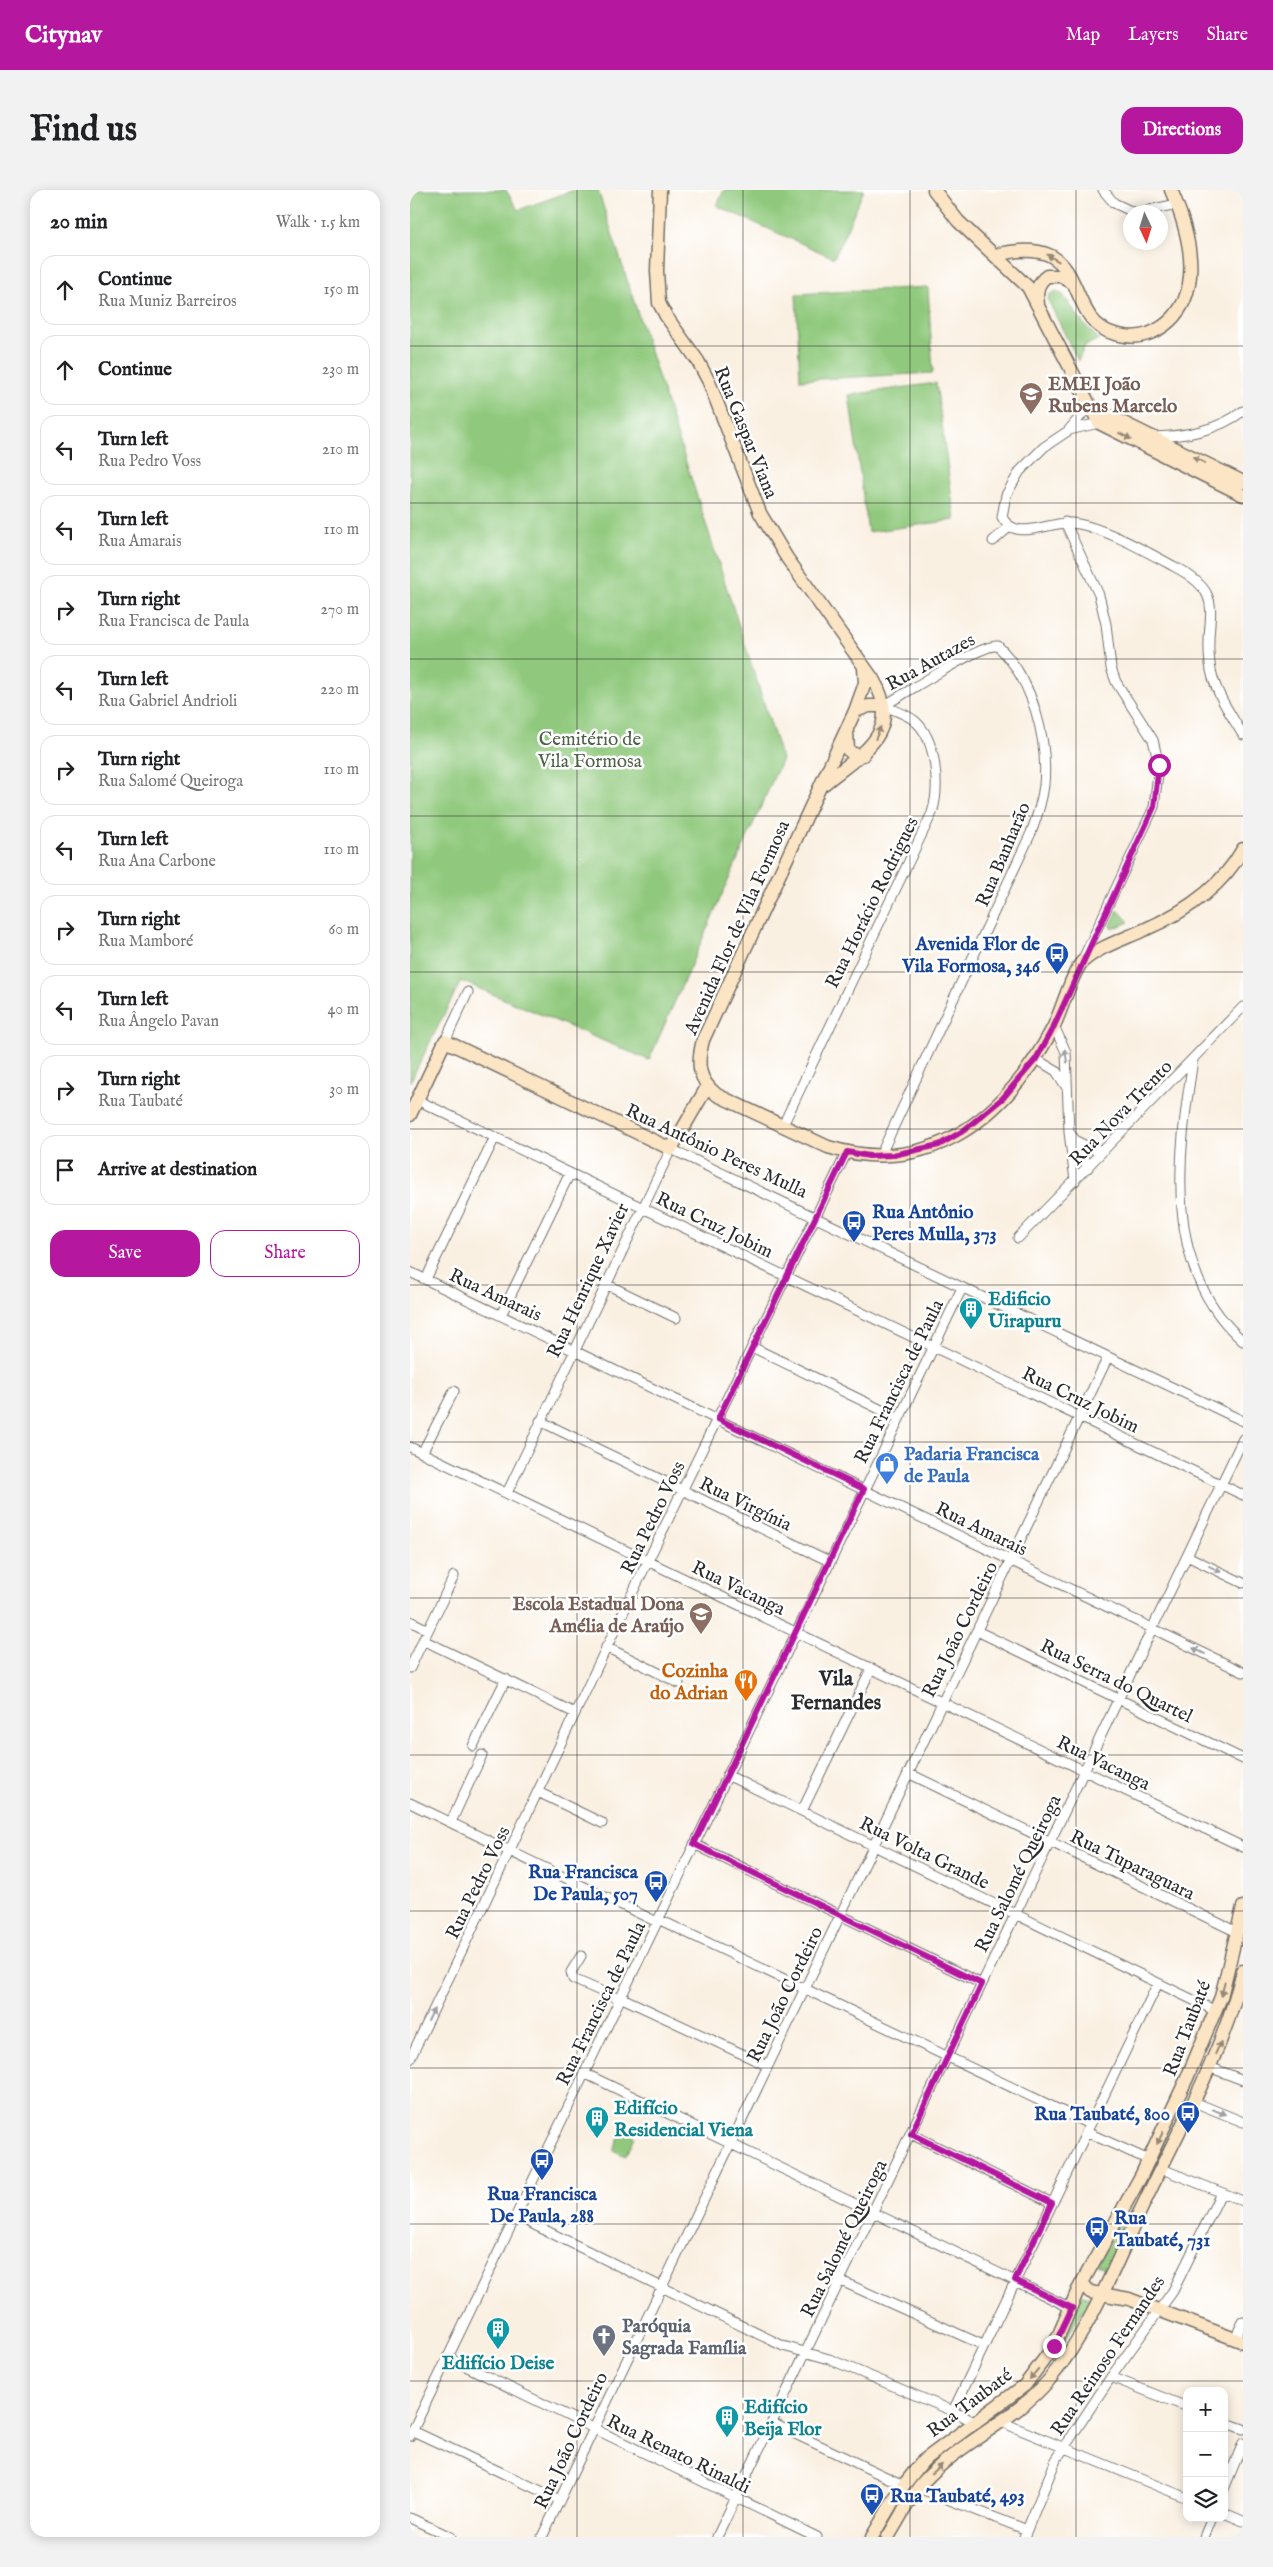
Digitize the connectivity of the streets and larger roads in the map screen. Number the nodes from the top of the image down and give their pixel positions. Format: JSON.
{"nodes":[{"id":1,"x":660,"y":190,"type":"edge"},
{"id":2,"x":934,"y":190,"type":"edge"},
{"id":3,"x":1102,"y":190,"type":"edge"},
{"id":4,"x":1171,"y":190,"type":"edge"},
{"id":5,"x":1177,"y":204,"type":"junction"},
{"id":6,"x":1168,"y":206,"type":"edge"},
{"id":7,"x":1123,"y":208,"type":"edge"},
{"id":8,"x":996,"y":255,"type":"junction"},
{"id":9,"x":1072,"y":283,"type":"junction"},
{"id":10,"x":1038,"y":306,"type":"junction"},
{"id":11,"x":1089,"y":406,"type":"junction"},
{"id":12,"x":1243,"y":411,"type":"edge"},
{"id":13,"x":1099,"y":423,"type":"junction"},
{"id":14,"x":1068,"y":430,"type":"junction"},
{"id":15,"x":1151,"y":443,"type":"junction"},
{"id":16,"x":1243,"y":482,"type":"edge"},
{"id":17,"x":1243,"y":494,"type":"edge"},
{"id":18,"x":1064,"y":522,"type":"junction"},
{"id":19,"x":1009,"y":527,"type":"junction"},
{"id":20,"x":993,"y":541,"type":"dead end"},
{"id":21,"x":993,"y":646,"type":"joint"},
{"id":22,"x":864,"y":668,"type":"junction"},
{"id":23,"x":883,"y":706,"type":"junction"},
{"id":24,"x":855,"y":711,"type":"junction"},
{"id":25,"x":847,"y":729,"type":"junction"},
{"id":26,"x":1242,"y":732,"type":"edge"},
{"id":27,"x":863,"y":755,"type":"junction"},
{"id":28,"x":820,"y":787,"type":"junction"},
{"id":29,"x":1243,"y":849,"type":"edge"},
{"id":30,"x":1081,"y":963,"type":"junction"},
{"id":31,"x":468,"y":992,"type":"dead end"},
{"id":32,"x":1243,"y":1007,"type":"edge"},
{"id":33,"x":1054,"y":1026,"type":"junction"},
{"id":34,"x":445,"y":1041,"type":"junction"},
{"id":35,"x":1036,"y":1059,"type":"junction"},
{"id":36,"x":1193,"y":1060,"type":"junction"},
{"id":37,"x":707,"y":1087,"type":"junction"},
{"id":38,"x":1067,"y":1088,"type":"junction"},
{"id":39,"x":417,"y":1100,"type":"junction"},
{"id":40,"x":410,"y":1115,"type":"edge"},
{"id":41,"x":783,"y":1125,"type":"junction"},
{"id":42,"x":1069,"y":1132,"type":"junction"},
{"id":43,"x":494,"y":1137,"type":"junction"},
{"id":44,"x":1076,"y":1141,"type":"junction"},
{"id":45,"x":671,"y":1150,"type":"junction"},
{"id":46,"x":1105,"y":1150,"type":"junction"},
{"id":47,"x":847,"y":1152,"type":"junction"},
{"id":48,"x":880,"y":1156,"type":"junction"},
{"id":49,"x":1088,"y":1168,"type":"junction"},
{"id":50,"x":570,"y":1173,"type":"junction"},
{"id":51,"x":1076,"y":1181,"type":"junction"},
{"id":52,"x":642,"y":1208,"type":"junction"},
{"id":53,"x":815,"y":1216,"type":"junction"},
{"id":54,"x":1018,"y":1238,"type":"dead end"},
{"id":55,"x":410,"y":1272,"type":"edge"},
{"id":56,"x":786,"y":1276,"type":"junction"},
{"id":57,"x":426,"y":1279,"type":"junction"},
{"id":58,"x":606,"y":1284,"type":"junction"},
{"id":59,"x":962,"y":1288,"type":"junction"},
{"id":60,"x":500,"y":1315,"type":"junction"},
{"id":61,"x":676,"y":1318,"type":"dead end"},
{"id":62,"x":1243,"y":1341,"type":"edge"},
{"id":63,"x":752,"y":1347,"type":"junction"},
{"id":64,"x":933,"y":1347,"type":"junction"},
{"id":65,"x":574,"y":1350,"type":"junction"},
{"id":66,"x":1108,"y":1357,"type":"junction"},
{"id":67,"x":454,"y":1391,"type":"dead end"},
{"id":68,"x":1080,"y":1416,"type":"junction"},
{"id":69,"x":898,"y":1418,"type":"junction"},
{"id":70,"x":718,"y":1419,"type":"junction"},
{"id":71,"x":540,"y":1421,"type":"junction"},
{"id":72,"x":1243,"y":1421,"type":"edge"},
{"id":73,"x":1243,"y":1439,"type":"edge"},
{"id":74,"x":410,"y":1447,"type":"edge"},
{"id":75,"x":422,"y":1453,"type":"junction"},
{"id":76,"x":1221,"y":1485,"type":"junction"},
{"id":77,"x":864,"y":1489,"type":"junction"},
{"id":78,"x":684,"y":1491,"type":"junction"},
{"id":79,"x":507,"y":1493,"type":"junction"},
{"id":80,"x":1243,"y":1495,"type":"edge"},
{"id":81,"x":1188,"y":1556,"type":"junction"},
{"id":82,"x":1011,"y":1560,"type":"junction"},
{"id":83,"x":648,"y":1561,"type":"junction"},
{"id":84,"x":830,"y":1561,"type":"junction"},
{"id":85,"x":454,"y":1576,"type":"dead end"},
{"id":86,"x":1243,"y":1583,"type":"edge"},
{"id":87,"x":410,"y":1621,"type":"edge"},
{"id":88,"x":1153,"y":1629,"type":"junction"},
{"id":89,"x":428,"y":1630,"type":"junction"},
{"id":90,"x":976,"y":1631,"type":"junction"},
{"id":91,"x":796,"y":1633,"type":"junction"},
{"id":92,"x":424,"y":1640,"type":"junction"},
{"id":93,"x":606,"y":1647,"type":"junction"},
{"id":94,"x":410,"y":1668,"type":"edge"},
{"id":95,"x":871,"y":1669,"type":"junction"},
{"id":96,"x":1243,"y":1672,"type":"edge"},
{"id":97,"x":506,"y":1679,"type":"junction"},
{"id":98,"x":680,"y":1683,"type":"dead end"},
{"id":99,"x":1119,"y":1700,"type":"junction"},
{"id":100,"x":942,"y":1702,"type":"junction"},
{"id":101,"x":575,"y":1713,"type":"junction"},
{"id":102,"x":473,"y":1746,"type":"dead end"},
{"id":103,"x":482,"y":1755,"type":"dead end"},
{"id":104,"x":1243,"y":1759,"type":"edge"},
{"id":105,"x":1084,"y":1771,"type":"junction"},
{"id":106,"x":908,"y":1773,"type":"junction"},
{"id":107,"x":728,"y":1775,"type":"junction"},
{"id":108,"x":538,"y":1792,"type":"junction"},
{"id":109,"x":410,"y":1803,"type":"edge"},
{"id":110,"x":802,"y":1811,"type":"junction"},
{"id":111,"x":451,"y":1822,"type":"junction"},
{"id":112,"x":602,"y":1823,"type":"dead end"},
{"id":113,"x":1050,"y":1842,"type":"junction"},
{"id":114,"x":694,"y":1844,"type":"junction"},
{"id":115,"x":874,"y":1845,"type":"junction"},
{"id":116,"x":1243,"y":1847,"type":"edge"},
{"id":117,"x":510,"y":1851,"type":"junction"},
{"id":118,"x":1243,"y":1907,"type":"edge"},
{"id":119,"x":1016,"y":1914,"type":"junction"},
{"id":120,"x":840,"y":1915,"type":"junction"},
{"id":121,"x":657,"y":1920,"type":"junction"},
{"id":122,"x":1237,"y":1932,"type":"junction"},
{"id":123,"x":581,"y":1956,"type":"dead end"},
{"id":124,"x":1242,"y":1978,"type":"edge"},
{"id":125,"x":1158,"y":1983,"type":"junction"},
{"id":126,"x":982,"y":1984,"type":"junction"},
{"id":127,"x":805,"y":1989,"type":"junction"},
{"id":128,"x":620,"y":1998,"type":"junction"},
{"id":129,"x":1216,"y":2011,"type":"junction"},
{"id":130,"x":948,"y":2056,"type":"junction"},
{"id":131,"x":410,"y":2059,"type":"edge"},
{"id":132,"x":768,"y":2066,"type":"junction"},
{"id":133,"x":1209,"y":2067,"type":"junction"},
{"id":134,"x":584,"y":2073,"type":"junction"},
{"id":135,"x":1243,"y":2080,"type":"edge"},
{"id":136,"x":1194,"y":2102,"type":"junction"},
{"id":137,"x":1243,"y":2122,"type":"edge"},
{"id":138,"x":1088,"y":2128,"type":"junction"},
{"id":139,"x":911,"y":2134,"type":"junction"},
{"id":140,"x":731,"y":2144,"type":"junction"},
{"id":141,"x":1149,"y":2160,"type":"junction"},
{"id":142,"x":1162,"y":2169,"type":"junction"},
{"id":143,"x":1221,"y":2192,"type":"junction"},
{"id":144,"x":1243,"y":2201,"type":"edge"},
{"id":145,"x":1052,"y":2203,"type":"junction"},
{"id":146,"x":1124,"y":2207,"type":"junction"},
{"id":147,"x":874,"y":2213,"type":"junction"},
{"id":148,"x":516,"y":2216,"type":"junction"},
{"id":149,"x":1137,"y":2218,"type":"junction"},
{"id":150,"x":1015,"y":2280,"type":"junction"},
{"id":151,"x":841,"y":2281,"type":"junction"},
{"id":152,"x":1082,"y":2283,"type":"junction"},
{"id":153,"x":662,"y":2286,"type":"junction"},
{"id":154,"x":1105,"y":2288,"type":"junction"},
{"id":155,"x":1072,"y":2308,"type":"junction"},
{"id":156,"x":1158,"y":2310,"type":"junction"},
{"id":157,"x":1243,"y":2322,"type":"edge"},
{"id":158,"x":1239,"y":2340,"type":"edge"},
{"id":159,"x":983,"y":2345,"type":"junction"},
{"id":160,"x":806,"y":2353,"type":"junction"},
{"id":161,"x":447,"y":2357,"type":"junction"},
{"id":162,"x":1111,"y":2377,"type":"junction"},
{"id":163,"x":1183,"y":2405,"type":"edge"},
{"id":164,"x":953,"y":2411,"type":"junction"},
{"id":165,"x":1003,"y":2421,"type":"junction"},
{"id":166,"x":976,"y":2423,"type":"junction"},
{"id":167,"x":772,"y":2424,"type":"junction"},
{"id":168,"x":1228,"y":2424,"type":"edge"},
{"id":169,"x":593,"y":2430,"type":"junction"},
{"id":170,"x":1243,"y":2430,"type":"edge"},
{"id":171,"x":411,"y":2434,"type":"edge"},
{"id":172,"x":1243,"y":2443,"type":"edge"},
{"id":173,"x":1063,"y":2448,"type":"junction"},
{"id":174,"x":1228,"y":2479,"type":"edge"},
{"id":175,"x":903,"y":2485,"type":"junction"},
{"id":176,"x":919,"y":2488,"type":"junction"},
{"id":177,"x":1183,"y":2496,"type":"edge"},
{"id":178,"x":736,"y":2498,"type":"junction"},
{"id":179,"x":560,"y":2500,"type":"junction"},
{"id":180,"x":1228,"y":2515,"type":"edge"},
{"id":181,"x":410,"y":2518,"type":"edge"},
{"id":182,"x":1243,"y":2521,"type":"edge"},
{"id":183,"x":1210,"y":2522,"type":"edge"},
{"id":184,"x":1026,"y":2533,"type":"edge"},
{"id":185,"x":451,"y":2537,"type":"edge"},
{"id":186,"x":542,"y":2537,"type":"edge"},
{"id":187,"x":717,"y":2537,"type":"edge"},
{"id":188,"x":817,"y":2537,"type":"edge"},
{"id":189,"x":872,"y":2537,"type":"edge"},
{"id":190,"x":888,"y":2537,"type":"edge"},
{"id":191,"x":1204,"y":2537,"type":"edge"}],
"edges":[{"from":1,"to":22,"type":"street","name":"Rua Gaspar Viana"},
{"from":2,"to":8,"type":"street"},
{"from":3,"to":7,"type":"street"},
{"from":4,"to":5,"type":"street"},
{"from":5,"to":6,"type":"street"},
{"from":5,"to":9,"type":"street"},
{"from":9,"to":8,"type":"street","one_way":true},
{"from":8,"to":10,"type":"street"},
{"from":9,"to":10,"type":"street"},
{"from":10,"to":11,"type":"street"},
{"from":11,"to":13,"type":"street"},
{"from":11,"to":14,"type":"street"},
{"from":11,"to":15,"type":"street"},
{"from":12,"to":15,"type":"street"},
{"from":13,"to":14,"type":"street"},
{"from":13,"to":15,"type":"street","one_way":true},
{"from":14,"to":19,"type":"street"},
{"from":16,"to":15,"type":"street","one_way":true},
{"from":15,"to":17,"type":"street"},
{"from":18,"to":19,"type":"street"},
{"from":18,"to":26,"type":"street"},
{"from":18,"to":30,"type":"street"},
{"from":19,"to":20,"type":"street"},
{"from":21,"to":23,"type":"street","name":"Rua Autazes"},
{"from":21,"to":48,"type":"street","name":"Rua Banharão"},
{"from":22,"to":23,"type":"street","name":"Rua Gaspar Viana"},
{"from":22,"to":24,"type":"street"},
{"from":23,"to":24,"type":"street"},
{"from":27,"to":23,"type":"street","name":"Avenida Flor de Vila Formosa","one_way":true},
{"from":23,"to":41,"type":"street","name":"Rua Horácio Rodrigues"},
{"from":24,"to":25,"type":"street","name":"Avenida Flor de Vila Formosa"},
{"from":25,"to":27,"type":"street"},
{"from":25,"to":28,"type":"street","name":"Avenida Flor de Vila Formosa"},
{"from":27,"to":28,"type":"street","name":"Avenida Flor de Vila Formosa"},
{"from":28,"to":37,"type":"street","name":"Avenida Flor de Vila Formosa"},
{"from":29,"to":30,"type":"street"},
{"from":30,"to":33,"type":"street"},
{"from":31,"to":34,"type":"street"},
{"from":32,"to":36,"type":"street","name":"Rua Nova Trento"},
{"from":33,"to":35,"type":"street"},
{"from":38,"to":33,"type":"street","one_way":true},
{"from":34,"to":39,"type":"street"},
{"from":34,"to":45,"type":"street","name":"Rua Antônio Peres Mulla"},
{"from":35,"to":38,"type":"street"},
{"from":35,"to":48,"type":"street"},
{"from":36,"to":46,"type":"street","name":"Rua Nova Trento"},
{"from":36,"to":62,"type":"street"},
{"from":37,"to":41,"type":"street"},
{"from":37,"to":45,"type":"street","name":"Rua Henrique Xavier"},
{"from":38,"to":42,"type":"street"},
{"from":39,"to":40,"type":"street"},
{"from":39,"to":43,"type":"street","name":"Rua Cruz Jobim"},
{"from":41,"to":47,"type":"street"},
{"from":42,"to":44,"type":"street"},
{"from":42,"to":51,"type":"street"},
{"from":43,"to":50,"type":"street","name":"Rua Cruz Jobim"},
{"from":43,"to":57,"type":"street"},
{"from":44,"to":46,"type":"street"},
{"from":44,"to":49,"type":"street"},
{"from":45,"to":52,"type":"street","name":"Rua Henrique Xavier"},
{"from":45,"to":53,"type":"street","name":"Rua Antônio Peres Mulla"},
{"from":46,"to":49,"type":"street","name":"Rua Nova Trento"},
{"from":47,"to":48,"type":"street"},
{"from":47,"to":53,"type":"street","name":"Rua Pedro Voss"},
{"from":49,"to":51,"type":"street","name":"Rua Nova Trento"},
{"from":50,"to":52,"type":"street","name":"Rua Cruz Jobim"},
{"from":50,"to":60,"type":"street"},
{"from":51,"to":54,"type":"street","name":"Rua Nova Trento"},
{"from":52,"to":56,"type":"street","name":"Rua Cruz Jobim"},
{"from":52,"to":58,"type":"street","name":"Rua Henrique Xavier"},
{"from":53,"to":56,"type":"street","name":"Rua Pedro Voss"},
{"from":53,"to":59,"type":"street","name":"Rua Antônio Peres Mulla"},
{"from":55,"to":57,"type":"street","name":"Rua Amarais"},
{"from":56,"to":63,"type":"street","name":"Rua Pedro Voss"},
{"from":56,"to":64,"type":"street","name":"Rua Cruz Jobim"},
{"from":57,"to":60,"type":"street","name":"Rua Amarais"},
{"from":58,"to":61,"type":"street"},
{"from":58,"to":65,"type":"street","name":"Rua Henrique Xavier"},
{"from":59,"to":64,"type":"street","name":"Rua Francisca de Paula"},
{"from":59,"to":66,"type":"street","name":"Rua Antônio Peres Mulla"},
{"from":60,"to":65,"type":"street","name":"Rua Amarais"},
{"from":63,"to":69,"type":"street"},
{"from":63,"to":70,"type":"street","name":"Rua Pedro Voss"},
{"from":64,"to":68,"type":"street","name":"Rua Cruz Jobim"},
{"from":64,"to":69,"type":"street","name":"Rua Francisca de Paula"},
{"from":65,"to":70,"type":"street","name":"Rua Amarais"},
{"from":65,"to":71,"type":"street","name":"Rua Henrique Xavier"},
{"from":66,"to":68,"type":"street","name":"Rua João Cordeiro"},
{"from":66,"to":72,"type":"street","name":"Rua Antônio Peres Mulla"},
{"from":67,"to":75,"type":"street"},
{"from":68,"to":76,"type":"street","name":"Rua Cruz Jobim"},
{"from":68,"to":82,"type":"street","name":"Rua João Cordeiro"},
{"from":69,"to":77,"type":"street","name":"Rua Francisca de Paula"},
{"from":70,"to":77,"type":"street","name":"Rua Amarais"},
{"from":70,"to":78,"type":"street","name":"Rua Pedro Voss"},
{"from":71,"to":78,"type":"street","name":"Rua Virgínia"},
{"from":71,"to":79,"type":"street","name":"Rua Henrique Xavier"},
{"from":73,"to":76,"type":"street","name":"Rua Salomé Queiroga"},
{"from":74,"to":75,"type":"street","name":"Rua Vacanga"},
{"from":75,"to":79,"type":"street","name":"Rua Vacanga"},
{"from":76,"to":80,"type":"street","name":"Rua Cruz Jobim"},
{"from":76,"to":81,"type":"street","name":"Rua Salomé Queiroga"},
{"from":77,"to":82,"type":"street","name":"Rua Amarais"},
{"from":77,"to":84,"type":"street","name":"Rua Francisca de Paula"},
{"from":78,"to":83,"type":"street","name":"Rua Pedro Voss"},
{"from":78,"to":84,"type":"street","name":"Rua Virgínia"},
{"from":79,"to":83,"type":"street","name":"Rua Vacanga"},
{"from":81,"to":86,"type":"street","one_way":true},
{"from":81,"to":88,"type":"street","name":"Rua Salomé Queiroga"},
{"from":82,"to":88,"type":"street","name":"Rua Amarais"},
{"from":82,"to":90,"type":"street","name":"Rua João Cordeiro"},
{"from":83,"to":91,"type":"street","name":"Rua Vacanga"},
{"from":83,"to":93,"type":"street","name":"Rua Pedro Voss"},
{"from":84,"to":91,"type":"street","name":"Rua Francisca de Paula"},
{"from":85,"to":89,"type":"street"},
{"from":87,"to":89,"type":"street"},
{"from":96,"to":88,"type":"street","name":"Rua Amarais","one_way":true},
{"from":88,"to":99,"type":"street","name":"Rua Salomé Queiroga"},
{"from":89,"to":92,"type":"street"},
{"from":90,"to":99,"type":"street","name":"Rua Serra do Quartel"},
{"from":90,"to":100,"type":"street","name":"Rua João Cordeiro"},
{"from":91,"to":95,"type":"street","name":"Rua Vacanga"},
{"from":91,"to":107,"type":"street","name":"Rua Francisca de Paula"},
{"from":92,"to":94,"type":"street"},
{"from":92,"to":97,"type":"street"},
{"from":93,"to":98,"type":"street"},
{"from":93,"to":101,"type":"street","name":"Rua Pedro Voss"},
{"from":95,"to":100,"type":"street","name":"Rua Vacanga"},
{"from":95,"to":110,"type":"street"},
{"from":97,"to":101,"type":"street"},
{"from":97,"to":102,"type":"street"},
{"from":99,"to":104,"type":"street","name":"Rua Serra do Quartel"},
{"from":99,"to":105,"type":"street","name":"Rua Salomé Queiroga"},
{"from":100,"to":105,"type":"street","name":"Rua Vacanga"},
{"from":100,"to":106,"type":"street","name":"Rua João Cordeiro"},
{"from":101,"to":108,"type":"street","name":"Rua Pedro Voss"},
{"from":103,"to":111,"type":"street"},
{"from":105,"to":113,"type":"street","name":"Rua Salomé Queiroga"},
{"from":105,"to":116,"type":"street","name":"Rua Vacanga"},
{"from":106,"to":113,"type":"street","name":"Rua Tuparaguara"},
{"from":106,"to":115,"type":"street","name":"Rua João Cordeiro"},
{"from":107,"to":110,"type":"street","name":"Rua Volta Grande"},
{"from":107,"to":114,"type":"street","name":"Rua Francisca de Paula"},
{"from":108,"to":112,"type":"street"},
{"from":108,"to":117,"type":"street","name":"Rua Pedro Voss"},
{"from":109,"to":111,"type":"street"},
{"from":110,"to":115,"type":"street","name":"Rua Volta Grande"},
{"from":111,"to":117,"type":"street"},
{"from":113,"to":119,"type":"street","name":"Rua Salomé Queiroga"},
{"from":113,"to":122,"type":"street","name":"Rua Tuparaguara"},
{"from":114,"to":120,"type":"street"},
{"from":114,"to":121,"type":"street","name":"Rua Francisca de Paula"},
{"from":115,"to":119,"type":"street","name":"Rua Volta Grande"},
{"from":115,"to":120,"type":"street","name":"Rua João Cordeiro"},
{"from":117,"to":121,"type":"street"},
{"from":131,"to":117,"type":"street","name":"Rua Pedro Voss","one_way":true},
{"from":118,"to":122,"type":"street","name":"Rua Taubaté"},
{"from":119,"to":125,"type":"street","name":"Rua Volta Grande"},
{"from":119,"to":126,"type":"street","name":"Rua Salomé Queiroga"},
{"from":120,"to":126,"type":"street"},
{"from":120,"to":127,"type":"street","name":"Rua João Cordeiro"},
{"from":121,"to":127,"type":"street"},
{"from":121,"to":128,"type":"street","name":"Rua Francisca de Paula"},
{"from":122,"to":129,"type":"street","name":"Rua Taubaté","one_way":true},
{"from":123,"to":128,"type":"street"},
{"from":133,"to":124,"type":"street","name":"Rua Taubaté","one_way":true},
{"from":125,"to":129,"type":"street","name":"Rua Volta Grande"},
{"from":125,"to":138,"type":"street"},
{"from":126,"to":130,"type":"street","name":"Rua Salomé Queiroga"},
{"from":127,"to":130,"type":"street"},
{"from":127,"to":132,"type":"street","name":"Rua João Cordeiro"},
{"from":128,"to":132,"type":"street"},
{"from":128,"to":134,"type":"street","name":"Rua Francisca de Paula"},
{"from":129,"to":141,"type":"street","name":"Rua Taubaté","one_way":true},
{"from":130,"to":138,"type":"street"},
{"from":130,"to":139,"type":"street","name":"Rua Salomé Queiroga"},
{"from":132,"to":140,"type":"street","name":"Rua João Cordeiro"},
{"from":133,"to":135,"type":"street"},
{"from":133,"to":136,"type":"street","name":"Rua Taubaté"},
{"from":134,"to":140,"type":"street"},
{"from":134,"to":148,"type":"street","name":"Rua Francisca de Paula"},
{"from":136,"to":137,"type":"street","one_way":true},
{"from":136,"to":142,"type":"street","name":"Rua Taubaté"},
{"from":138,"to":141,"type":"street"},
{"from":138,"to":145,"type":"street"},
{"from":139,"to":145,"type":"street"},
{"from":139,"to":147,"type":"street","name":"Rua Salomé Queiroga"},
{"from":140,"to":147,"type":"street"},
{"from":140,"to":153,"type":"street","name":"Rua João Cordeiro"},
{"from":141,"to":146,"type":"street","name":"Rua Taubaté"},
{"from":142,"to":143,"type":"street"},
{"from":142,"to":149,"type":"street","name":"Rua Taubaté"},
{"from":143,"to":144,"type":"street"},
{"from":143,"to":156,"type":"street","name":"Rua Reinoso Fernandes"},
{"from":145,"to":150,"type":"street"},
{"from":146,"to":149,"type":"street"},
{"from":146,"to":152,"type":"street","name":"Rua Taubaté"},
{"from":147,"to":150,"type":"street"},
{"from":147,"to":151,"type":"street","name":"Rua Salomé Queiroga"},
{"from":148,"to":153,"type":"street"},
{"from":148,"to":161,"type":"street","name":"Rua Francisca de Paula"},
{"from":149,"to":154,"type":"street","name":"Rua Taubaté"},
{"from":150,"to":155,"type":"street"},
{"from":150,"to":159,"type":"street"},
{"from":151,"to":159,"type":"street"},
{"from":151,"to":160,"type":"street","name":"Rua Salomé Queiroga"},
{"from":152,"to":154,"type":"street"},
{"from":152,"to":155,"type":"street","name":"Rua Taubaté"},
{"from":153,"to":160,"type":"street"},
{"from":153,"to":169,"type":"street","name":"Rua João Cordeiro"},
{"from":154,"to":156,"type":"street"},
{"from":154,"to":165,"type":"street","name":"Rua Taubaté"},
{"from":155,"to":166,"type":"street","name":"Rua Taubaté","one_way":true},
{"from":156,"to":158,"type":"street"},
{"from":156,"to":162,"type":"street","name":"Rua Reinoso Fernandes"},
{"from":157,"to":158,"type":"street"},
{"from":159,"to":164,"type":"street"},
{"from":160,"to":164,"type":"street"},
{"from":160,"to":167,"type":"street","name":"Rua Salomé Queiroga"},
{"from":161,"to":169,"type":"street","name":"Rua Renato Rinaldi"},
{"from":161,"to":171,"type":"street","name":"Rua Francisca de Paula"},
{"from":162,"to":163,"type":"street"},
{"from":162,"to":173,"type":"street","name":"Rua Reinoso Fernandes"},
{"from":164,"to":166,"type":"street"},
{"from":165,"to":173,"type":"street"},
{"from":176,"to":165,"type":"street","name":"Rua Taubaté","one_way":true},
{"from":166,"to":175,"type":"street","name":"Rua Taubaté"},
{"from":167,"to":175,"type":"street"},
{"from":167,"to":178,"type":"street","name":"Rua Salomé Queiroga"},
{"from":168,"to":170,"type":"street"},
{"from":169,"to":178,"type":"street","name":"Rua Renato Rinaldi"},
{"from":169,"to":179,"type":"street","name":"Rua João Cordeiro"},
{"from":171,"to":179,"type":"street"},
{"from":172,"to":174,"type":"street"},
{"from":173,"to":177,"type":"street"},
{"from":173,"to":184,"type":"street","name":"Rua Reinoso Fernandes"},
{"from":175,"to":189,"type":"street","name":"Rua Taubaté"},
{"from":176,"to":184,"type":"street"},
{"from":176,"to":190,"type":"street","name":"Rua Taubaté"},
{"from":178,"to":187,"type":"street","name":"Rua Salomé Queiroga"},
{"from":178,"to":188,"type":"street","name":"Rua Renato Rinaldi"},
{"from":179,"to":186,"type":"street","name":"Rua João Cordeiro"},
{"from":180,"to":182,"type":"street"},
{"from":181,"to":185,"type":"street"},
{"from":183,"to":191,"type":"street"}]}
